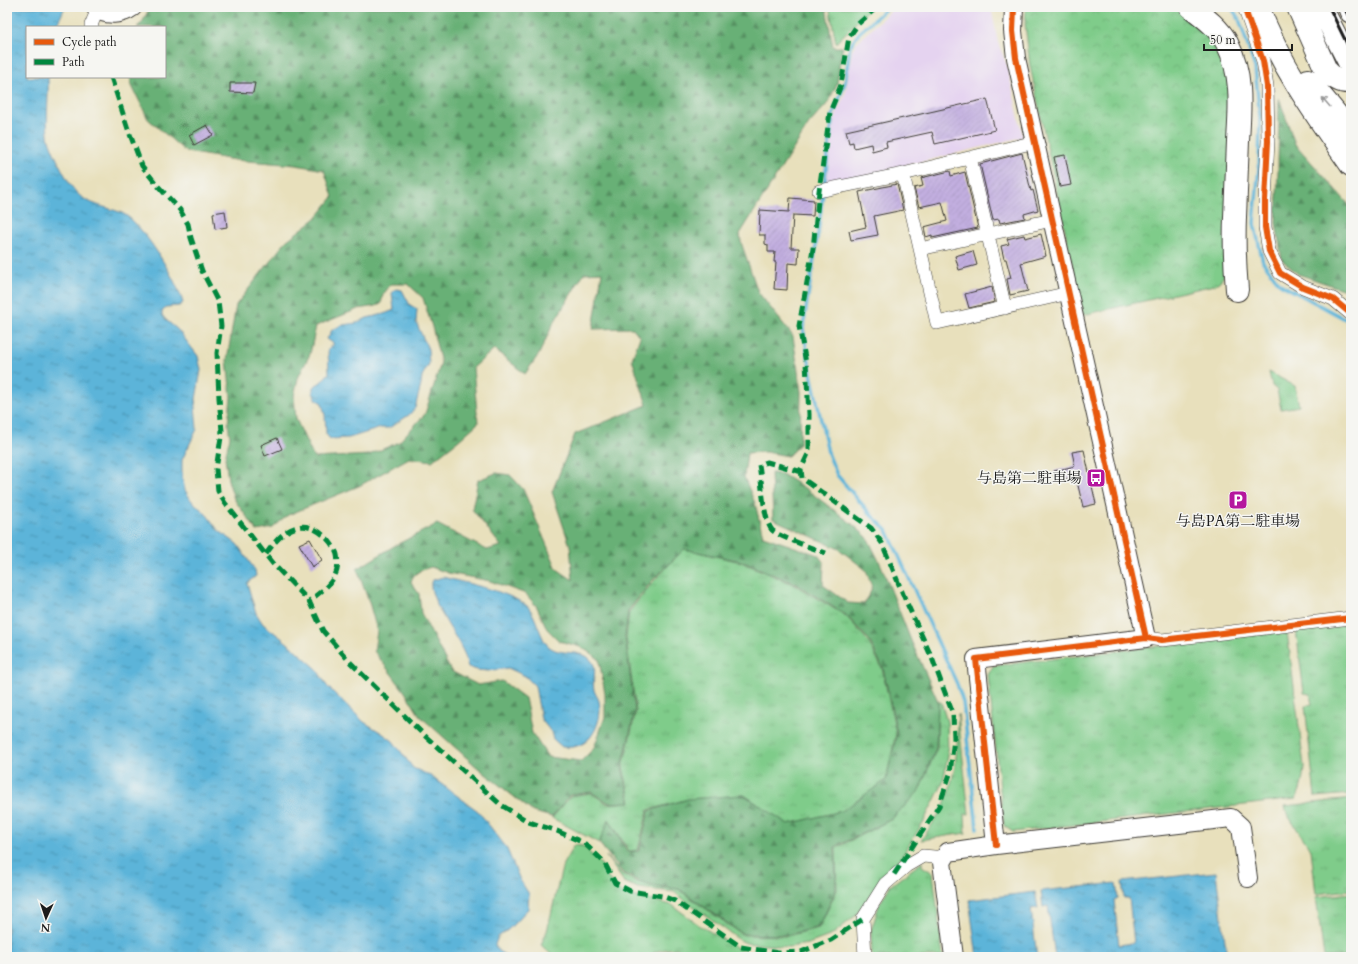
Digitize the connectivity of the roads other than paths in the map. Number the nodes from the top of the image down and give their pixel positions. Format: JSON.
{"nodes":[{"id":1,"x":133,"y":7,"type":"edge"},
{"id":2,"x":1014,"y":7,"type":"edge"},
{"id":3,"x":1191,"y":7,"type":"edge"},
{"id":4,"x":1244,"y":7,"type":"edge"},
{"id":5,"x":1258,"y":7,"type":"edge"},
{"id":6,"x":1267,"y":7,"type":"edge"},
{"id":7,"x":1298,"y":7,"type":"edge"},
{"id":8,"x":1321,"y":7,"type":"edge"},
{"id":9,"x":1349,"y":7,"type":"edge"},
{"id":10,"x":97,"y":8,"type":"edge"},
{"id":11,"x":1351,"y":12,"type":"edge"},
{"id":12,"x":92,"y":26,"type":"edge"},
{"id":13,"x":1351,"y":66,"type":"edge"},
{"id":14,"x":1351,"y":82,"type":"edge"},
{"id":15,"x":1351,"y":132,"type":"edge"},
{"id":16,"x":1035,"y":142,"type":"junction"},
{"id":17,"x":970,"y":158,"type":"junction"},
{"id":18,"x":1351,"y":165,"type":"edge"},
{"id":19,"x":903,"y":174,"type":"junction"},
{"id":20,"x":822,"y":190,"type":"dead end"},
{"id":21,"x":1052,"y":220,"type":"junction"},
{"id":22,"x":988,"y":234,"type":"junction"},
{"id":23,"x":920,"y":249,"type":"junction"},
{"id":24,"x":1237,"y":290,"type":"dead end"},
{"id":25,"x":1069,"y":293,"type":"junction"},
{"id":26,"x":1005,"y":308,"type":"junction"},
{"id":27,"x":1351,"y":314,"type":"edge"},
{"id":28,"x":1351,"y":618,"type":"edge"},
{"id":29,"x":1146,"y":638,"type":"junction"},
{"id":30,"x":996,"y":845,"type":"junction"},
{"id":31,"x":945,"y":858,"type":"junction"},
{"id":32,"x":1248,"y":878,"type":"dead end"},
{"id":33,"x":865,"y":957,"type":"edge"},
{"id":34,"x":954,"y":957,"type":"edge"}],
"edges":[{"from":1,"to":10,"type":"street"},
{"from":2,"to":16,"type":"street"},
{"from":3,"to":24,"type":"highway"},
{"from":4,"to":27,"type":"street"},
{"from":5,"to":18,"type":"highway"},
{"from":15,"to":6,"type":"highway","one_way":true},
{"from":7,"to":14,"type":"highway"},
{"from":8,"to":13,"type":"highway"},
{"from":9,"to":11,"type":"highway"},
{"from":10,"to":12,"type":"street"},
{"from":16,"to":17,"type":"street"},
{"from":16,"to":21,"type":"street"},
{"from":17,"to":19,"type":"street"},
{"from":17,"to":22,"type":"street"},
{"from":19,"to":20,"type":"street"},
{"from":19,"to":23,"type":"street"},
{"from":21,"to":22,"type":"street"},
{"from":21,"to":25,"type":"street"},
{"from":22,"to":23,"type":"street"},
{"from":22,"to":26,"type":"street"},
{"from":23,"to":26,"type":"street"},
{"from":25,"to":26,"type":"street"},
{"from":25,"to":29,"type":"street"},
{"from":28,"to":29,"type":"street"},
{"from":29,"to":30,"type":"street"},
{"from":30,"to":31,"type":"street"},
{"from":30,"to":32,"type":"street"},
{"from":31,"to":33,"type":"street"},
{"from":31,"to":34,"type":"street"}]}
